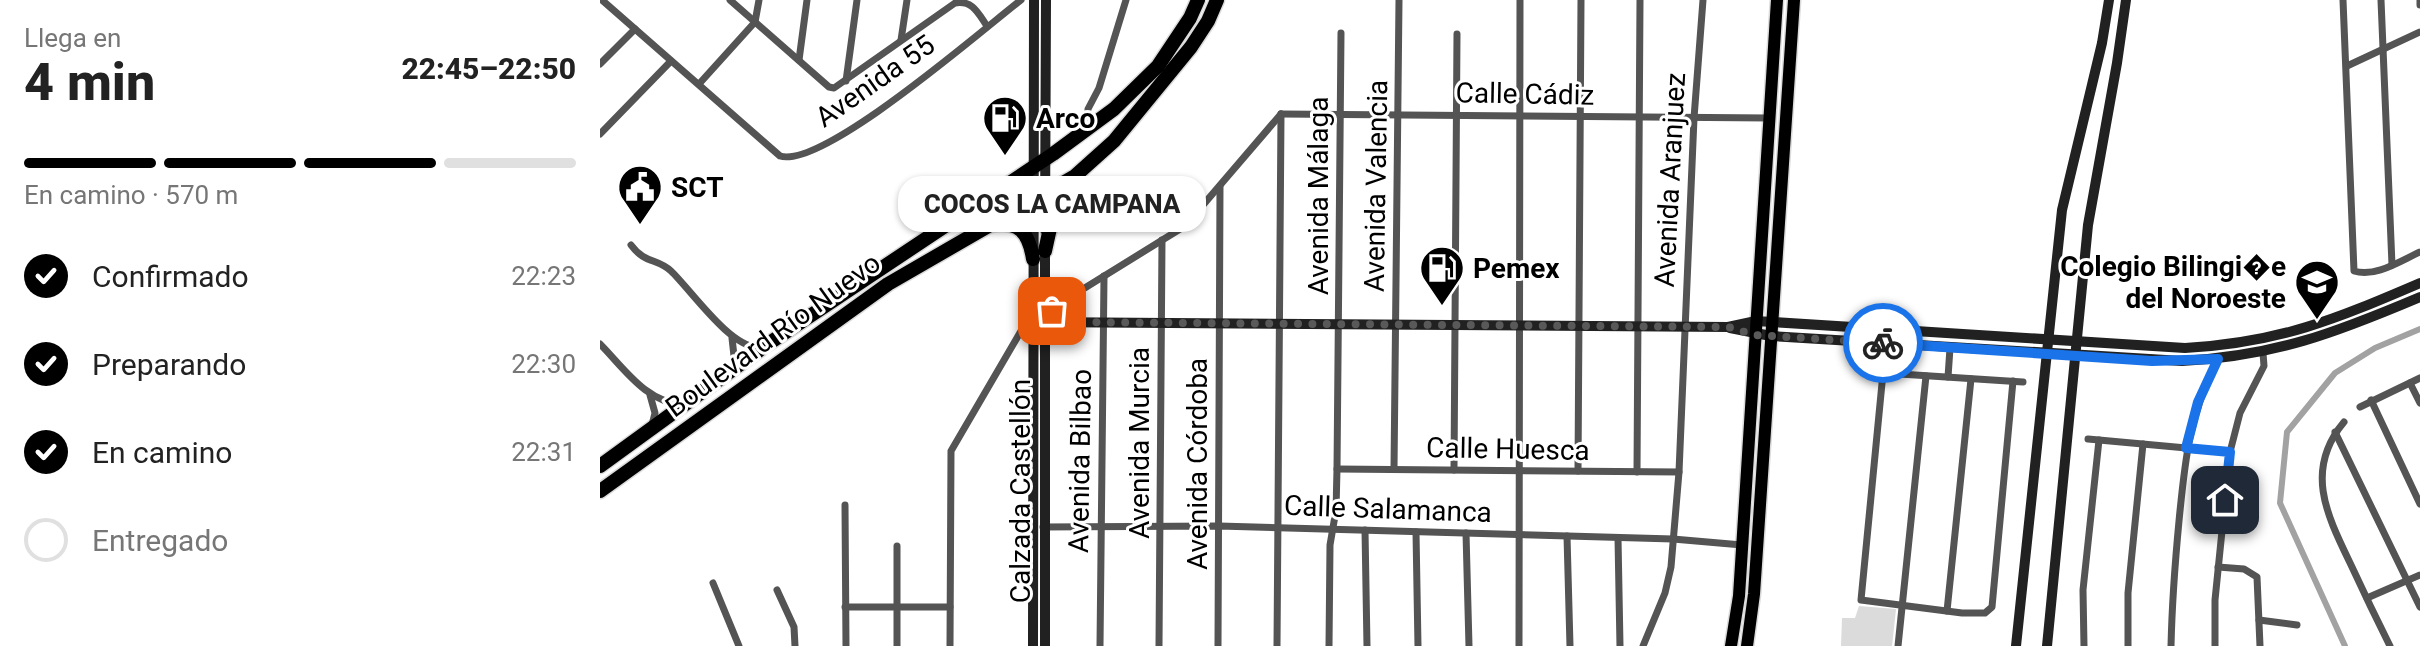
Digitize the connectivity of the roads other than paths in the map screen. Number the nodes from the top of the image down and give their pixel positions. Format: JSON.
{"nodes":[{"id":1,"x":602,"y":0,"type":"edge"},
{"id":2,"x":730,"y":0,"type":"edge"},
{"id":3,"x":759,"y":0,"type":"edge"},
{"id":4,"x":807,"y":0,"type":"edge"},
{"id":5,"x":857,"y":0,"type":"edge"},
{"id":6,"x":907,"y":0,"type":"edge"},
{"id":7,"x":1021,"y":0,"type":"edge"},
{"id":8,"x":1034,"y":0,"type":"edge"},
{"id":9,"x":1046,"y":0,"type":"edge"},
{"id":10,"x":1126,"y":0,"type":"edge"},
{"id":11,"x":1198,"y":0,"type":"edge"},
{"id":12,"x":1217,"y":0,"type":"edge"},
{"id":13,"x":1399,"y":0,"type":"edge"},
{"id":14,"x":1520,"y":0,"type":"edge"},
{"id":15,"x":1581,"y":0,"type":"edge"},
{"id":16,"x":1640,"y":0,"type":"edge"},
{"id":17,"x":1703,"y":0,"type":"edge"},
{"id":18,"x":1777,"y":0,"type":"edge"},
{"id":19,"x":1794,"y":0,"type":"edge"},
{"id":20,"x":2109,"y":0,"type":"edge"},
{"id":21,"x":2126,"y":0,"type":"edge"},
{"id":22,"x":2343,"y":0,"type":"edge"},
{"id":23,"x":2381,"y":0,"type":"edge"},
{"id":24,"x":755,"y":22,"type":"junction"},
{"id":25,"x":987,"y":26,"type":"junction"},
{"id":26,"x":635,"y":29,"type":"junction"},
{"id":27,"x":2420,"y":32,"type":"edge"},
{"id":28,"x":1341,"y":33,"type":"dead end"},
{"id":29,"x":1457,"y":34,"type":"dead end"},
{"id":30,"x":901,"y":40,"type":"junction"},
{"id":31,"x":2383,"y":49,"type":"junction"},
{"id":32,"x":799,"y":60,"type":"junction"},
{"id":33,"x":671,"y":61,"type":"junction"},
{"id":34,"x":600,"y":64,"type":"edge"},
{"id":35,"x":2347,"y":66,"type":"junction"},
{"id":36,"x":846,"y":81,"type":"junction"},
{"id":37,"x":699,"y":84,"type":"junction"},
{"id":38,"x":1281,"y":114,"type":"junction"},
{"id":39,"x":1340,"y":114,"type":"junction"},
{"id":40,"x":1399,"y":115,"type":"junction"},
{"id":41,"x":1457,"y":115,"type":"junction"},
{"id":42,"x":1519,"y":116,"type":"junction"},
{"id":43,"x":1581,"y":117,"type":"junction"},
{"id":44,"x":1640,"y":117,"type":"junction"},
{"id":45,"x":1694,"y":118,"type":"junction"},
{"id":46,"x":1769,"y":118,"type":"junction"},
{"id":47,"x":1087,"y":129,"type":"junction"},
{"id":48,"x":600,"y":134,"type":"edge"},
{"id":49,"x":1039,"y":163,"type":"junction"},
{"id":50,"x":1075,"y":176,"type":"junction"},
{"id":51,"x":1220,"y":186,"type":"junction"},
{"id":52,"x":1039,"y":197,"type":"junction"},
{"id":53,"x":983,"y":227,"type":"junction"},
{"id":54,"x":1162,"y":240,"type":"junction"},
{"id":55,"x":631,"y":245,"type":"dead end"},
{"id":56,"x":2420,"y":252,"type":"edge"},
{"id":57,"x":1039,"y":255,"type":"junction"},
{"id":58,"x":2392,"y":265,"type":"junction"},
{"id":59,"x":1104,"y":276,"type":"junction"},
{"id":60,"x":2420,"y":283,"type":"edge"},
{"id":61,"x":2420,"y":297,"type":"edge"},
{"id":62,"x":1756,"y":321,"type":"junction"},
{"id":63,"x":1042,"y":322,"type":"junction"},
{"id":64,"x":1103,"y":322,"type":"junction"},
{"id":65,"x":1772,"y":322,"type":"junction"},
{"id":66,"x":1162,"y":323,"type":"junction"},
{"id":67,"x":1220,"y":323,"type":"junction"},
{"id":68,"x":1279,"y":323,"type":"junction"},
{"id":69,"x":1339,"y":324,"type":"junction"},
{"id":70,"x":1397,"y":324,"type":"junction"},
{"id":71,"x":1456,"y":325,"type":"junction"},
{"id":72,"x":1518,"y":325,"type":"junction"},
{"id":73,"x":1579,"y":325,"type":"junction"},
{"id":74,"x":1639,"y":326,"type":"junction"},
{"id":75,"x":1684,"y":326,"type":"junction"},
{"id":76,"x":1728,"y":327,"type":"junction"},
{"id":77,"x":1755,"y":335,"type":"junction"},
{"id":78,"x":732,"y":336,"type":"junction"},
{"id":79,"x":1771,"y":336,"type":"junction"},
{"id":80,"x":2048,"y":340,"type":"junction"},
{"id":81,"x":2077,"y":342,"type":"junction"},
{"id":82,"x":600,"y":344,"type":"edge"},
{"id":83,"x":765,"y":346,"type":"junction"},
{"id":84,"x":1950,"y":348,"type":"junction"},
{"id":85,"x":2263,"y":353,"type":"junction"},
{"id":86,"x":2046,"y":354,"type":"junction"},
{"id":87,"x":2076,"y":356,"type":"junction"},
{"id":88,"x":2218,"y":359,"type":"junction"},
{"id":89,"x":735,"y":369,"type":"junction"},
{"id":90,"x":1869,"y":372,"type":"dead end"},
{"id":91,"x":1883,"y":373,"type":"junction"},
{"id":92,"x":1926,"y":376,"type":"junction"},
{"id":93,"x":1948,"y":377,"type":"junction"},
{"id":94,"x":2420,"y":378,"type":"edge"},
{"id":95,"x":1971,"y":379,"type":"junction"},
{"id":96,"x":2013,"y":381,"type":"junction"},
{"id":97,"x":2023,"y":382,"type":"dead end"},
{"id":98,"x":2410,"y":383,"type":"junction"},
{"id":99,"x":649,"y":393,"type":"junction"},
{"id":100,"x":2371,"y":400,"type":"junction"},
{"id":101,"x":689,"y":403,"type":"junction"},
{"id":102,"x":2420,"y":403,"type":"edge"},
{"id":103,"x":718,"y":405,"type":"junction"},
{"id":104,"x":2360,"y":407,"type":"dead end"},
{"id":105,"x":2344,"y":422,"type":"dead end"},
{"id":106,"x":648,"y":432,"type":"junction"},
{"id":107,"x":2335,"y":432,"type":"junction"},
{"id":108,"x":2088,"y":439,"type":"dead end"},
{"id":109,"x":2099,"y":440,"type":"junction"},
{"id":110,"x":2143,"y":444,"type":"junction"},
{"id":111,"x":2186,"y":448,"type":"junction"},
{"id":112,"x":2230,"y":452,"type":"junction"},
{"id":113,"x":600,"y":466,"type":"edge"},
{"id":114,"x":1337,"y":469,"type":"junction"},
{"id":115,"x":1394,"y":469,"type":"junction"},
{"id":116,"x":1454,"y":470,"type":"junction"},
{"id":117,"x":1518,"y":471,"type":"junction"},
{"id":118,"x":1578,"y":471,"type":"junction"},
{"id":119,"x":1637,"y":472,"type":"junction"},
{"id":120,"x":1679,"y":472,"type":"junction"},
{"id":121,"x":600,"y":491,"type":"edge"},
{"id":122,"x":2420,"y":504,"type":"edge"},
{"id":123,"x":845,"y":505,"type":"dead end"},
{"id":124,"x":2223,"y":523,"type":"junction"},
{"id":125,"x":1101,"y":526,"type":"junction"},
{"id":126,"x":1160,"y":526,"type":"junction"},
{"id":127,"x":1219,"y":526,"type":"junction"},
{"id":128,"x":2250,"y":526,"type":"dead end"},
{"id":129,"x":1038,"y":527,"type":"junction"},
{"id":130,"x":1277,"y":528,"type":"junction"},
{"id":131,"x":1333,"y":529,"type":"junction"},
{"id":132,"x":1365,"y":530,"type":"junction"},
{"id":133,"x":1416,"y":532,"type":"junction"},
{"id":134,"x":1466,"y":533,"type":"junction"},
{"id":135,"x":1518,"y":535,"type":"junction"},
{"id":136,"x":1567,"y":536,"type":"junction"},
{"id":137,"x":1618,"y":538,"type":"junction"},
{"id":138,"x":1673,"y":539,"type":"junction"},
{"id":139,"x":1742,"y":545,"type":"junction"},
{"id":140,"x":897,"y":546,"type":"dead end"},
{"id":141,"x":2218,"y":567,"type":"junction"},
{"id":142,"x":2420,"y":575,"type":"edge"},
{"id":143,"x":2407,"y":580,"type":"junction"},
{"id":144,"x":713,"y":583,"type":"dead end"},
{"id":145,"x":777,"y":590,"type":"dead end"},
{"id":146,"x":2367,"y":598,"type":"junction"},
{"id":147,"x":1904,"y":605,"type":"junction"},
{"id":148,"x":845,"y":607,"type":"junction"},
{"id":149,"x":897,"y":607,"type":"junction"},
{"id":150,"x":950,"y":607,"type":"junction"},
{"id":151,"x":2420,"y":607,"type":"edge"},
{"id":152,"x":1947,"y":611,"type":"junction"},
{"id":153,"x":2259,"y":620,"type":"junction"},
{"id":154,"x":2297,"y":625,"type":"dead end"},
{"id":155,"x":739,"y":646,"type":"edge"},
{"id":156,"x":795,"y":646,"type":"edge"},
{"id":157,"x":846,"y":646,"type":"edge"},
{"id":158,"x":897,"y":646,"type":"edge"},
{"id":159,"x":950,"y":646,"type":"edge"},
{"id":160,"x":1033,"y":646,"type":"edge"},
{"id":161,"x":1045,"y":646,"type":"edge"},
{"id":162,"x":1100,"y":646,"type":"edge"},
{"id":163,"x":1159,"y":646,"type":"edge"},
{"id":164,"x":1218,"y":646,"type":"edge"},
{"id":165,"x":1277,"y":646,"type":"edge"},
{"id":166,"x":1329,"y":646,"type":"edge"},
{"id":167,"x":1367,"y":646,"type":"edge"},
{"id":168,"x":1418,"y":646,"type":"edge"},
{"id":169,"x":1469,"y":646,"type":"edge"},
{"id":170,"x":1519,"y":646,"type":"edge"},
{"id":171,"x":1570,"y":646,"type":"edge"},
{"id":172,"x":1620,"y":646,"type":"edge"},
{"id":173,"x":1643,"y":646,"type":"edge"},
{"id":174,"x":1731,"y":646,"type":"edge"},
{"id":175,"x":1747,"y":646,"type":"edge"},
{"id":176,"x":1898,"y":646,"type":"edge"},
{"id":177,"x":2016,"y":646,"type":"edge"},
{"id":178,"x":2047,"y":646,"type":"edge"},
{"id":179,"x":2084,"y":646,"type":"edge"},
{"id":180,"x":2128,"y":646,"type":"edge"},
{"id":181,"x":2171,"y":646,"type":"edge"},
{"id":182,"x":2215,"y":646,"type":"edge"},
{"id":183,"x":2260,"y":646,"type":"edge"},
{"id":184,"x":2390,"y":646,"type":"edge"}],
"edges":[{"from":1,"to":26,"type":"street"},
{"from":2,"to":24,"type":"street"},
{"from":3,"to":24,"type":"street"},
{"from":4,"to":32,"type":"street"},
{"from":5,"to":36,"type":"street"},
{"from":6,"to":30,"type":"street"},
{"from":7,"to":25,"type":"street","name":"Avenida 55"},
{"from":8,"to":49,"type":"main road","name":"Calzada Castellón"},
{"from":9,"to":49,"type":"main road","name":"Calzada Castellón"},
{"from":10,"to":47,"type":"street"},
{"from":11,"to":47,"type":"highway","name":"Boulevard Río Nuevo"},
{"from":12,"to":50,"type":"highway","name":"Boulevard Río Nuevo"},
{"from":13,"to":40,"type":"street","name":"Avenida Valencia"},
{"from":14,"to":42,"type":"street"},
{"from":15,"to":43,"type":"street"},
{"from":16,"to":44,"type":"street"},
{"from":17,"to":45,"type":"street","name":"Avenida Aranjuez"},
{"from":18,"to":46,"type":"main road"},
{"from":19,"to":65,"type":"main road"},
{"from":20,"to":80,"type":"main road"},
{"from":21,"to":81,"type":"main road"},
{"from":22,"to":35,"type":"street"},
{"from":23,"to":31,"type":"street"},
{"from":24,"to":32,"type":"street"},
{"from":24,"to":37,"type":"street"},
{"from":25,"to":30,"type":"street"},
{"from":25,"to":37,"type":"street","name":"Avenida 55"},
{"from":26,"to":33,"type":"street"},
{"from":26,"to":34,"type":"street"},
{"from":27,"to":31,"type":"street"},
{"from":28,"to":39,"type":"street","name":"Avenida Málaga"},
{"from":29,"to":41,"type":"street"},
{"from":30,"to":36,"type":"street"},
{"from":31,"to":35,"type":"street"},
{"from":31,"to":58,"type":"street"},
{"from":32,"to":36,"type":"street"},
{"from":33,"to":37,"type":"street"},
{"from":33,"to":48,"type":"street"},
{"from":35,"to":58,"type":"street"},
{"from":38,"to":39,"type":"street","name":"Calle Cádiz"},
{"from":38,"to":51,"type":"street"},
{"from":38,"to":68,"type":"street"},
{"from":39,"to":40,"type":"street","name":"Calle Cádiz"},
{"from":39,"to":69,"type":"street","name":"Avenida Málaga"},
{"from":40,"to":41,"type":"street","name":"Calle Cádiz"},
{"from":40,"to":70,"type":"street","name":"Avenida Valencia"},
{"from":41,"to":42,"type":"street","name":"Calle Cádiz"},
{"from":41,"to":71,"type":"street"},
{"from":42,"to":43,"type":"street","name":"Calle Cádiz"},
{"from":42,"to":72,"type":"street"},
{"from":43,"to":44,"type":"street","name":"Calle Cádiz"},
{"from":43,"to":73,"type":"street"},
{"from":44,"to":45,"type":"street","name":"Calle Cádiz"},
{"from":44,"to":74,"type":"street"},
{"from":45,"to":46,"type":"street","name":"Calle Cádiz"},
{"from":45,"to":75,"type":"street","name":"Avenida Aranjuez"},
{"from":46,"to":62,"type":"main road"},
{"from":47,"to":49,"type":"highway","name":"Boulevard Río Nuevo"},
{"from":49,"to":52,"type":"main road","name":"Calzada Castellón"},
{"from":49,"to":83,"type":"highway","name":"Boulevard Río Nuevo"},
{"from":50,"to":52,"type":"highway","name":"Boulevard Río Nuevo"},
{"from":50,"to":57,"type":"highway"},
{"from":51,"to":54,"type":"street"},
{"from":51,"to":67,"type":"street","name":"Avenida Córdoba"},
{"from":52,"to":53,"type":"highway","name":"Boulevard Río Nuevo"},
{"from":52,"to":57,"type":"main road","name":"Calzada Castellón"},
{"from":53,"to":57,"type":"highway"},
{"from":53,"to":103,"type":"highway","name":"Boulevard Río Nuevo"},
{"from":54,"to":59,"type":"street"},
{"from":54,"to":66,"type":"street","name":"Avenida Murcia"},
{"from":55,"to":78,"type":"street"},
{"from":56,"to":58,"type":"street"},
{"from":57,"to":63,"type":"main road","name":"Calzada Castellón"},
{"from":59,"to":63,"type":"street"},
{"from":59,"to":64,"type":"street","name":"Avenida Bilbao"},
{"from":60,"to":81,"type":"main road"},
{"from":61,"to":85,"type":"main road"},
{"from":62,"to":65,"type":"main road"},
{"from":62,"to":76,"type":"main road"},
{"from":62,"to":77,"type":"main road"},
{"from":63,"to":64,"type":"main road"},
{"from":63,"to":129,"type":"main road","name":"Calzada Castellón"},
{"from":63,"to":150,"type":"street"},
{"from":64,"to":66,"type":"main road"},
{"from":64,"to":125,"type":"street","name":"Avenida Bilbao"},
{"from":65,"to":79,"type":"main road"},
{"from":65,"to":80,"type":"main road"},
{"from":66,"to":67,"type":"main road"},
{"from":66,"to":126,"type":"street","name":"Avenida Murcia"},
{"from":67,"to":68,"type":"main road"},
{"from":67,"to":127,"type":"street","name":"Avenida Córdoba"},
{"from":68,"to":69,"type":"main road"},
{"from":68,"to":130,"type":"street"},
{"from":69,"to":70,"type":"main road"},
{"from":69,"to":114,"type":"street","name":"Avenida Málaga"},
{"from":70,"to":71,"type":"main road"},
{"from":70,"to":115,"type":"street","name":"Avenida Valencia"},
{"from":71,"to":72,"type":"main road"},
{"from":71,"to":116,"type":"street"},
{"from":72,"to":73,"type":"main road"},
{"from":72,"to":117,"type":"street"},
{"from":73,"to":74,"type":"main road"},
{"from":73,"to":118,"type":"street"},
{"from":74,"to":75,"type":"main road"},
{"from":74,"to":119,"type":"street"},
{"from":75,"to":76,"type":"main road"},
{"from":75,"to":120,"type":"street","name":"Avenida Aranjuez"},
{"from":76,"to":77,"type":"main road"},
{"from":77,"to":79,"type":"main road"},
{"from":77,"to":139,"type":"main road"},
{"from":78,"to":83,"type":"street"},
{"from":78,"to":89,"type":"street"},
{"from":79,"to":84,"type":"main road"},
{"from":79,"to":175,"type":"main road"},
{"from":80,"to":81,"type":"main road"},
{"from":80,"to":86,"type":"main road"},
{"from":81,"to":87,"type":"main road"},
{"from":82,"to":99,"type":"street"},
{"from":83,"to":89,"type":"highway","name":"Boulevard Río Nuevo"},
{"from":84,"to":86,"type":"main road"},
{"from":84,"to":93,"type":"street"},
{"from":85,"to":88,"type":"main road"},
{"from":85,"to":112,"type":"street"},
{"from":86,"to":87,"type":"main road"},
{"from":86,"to":177,"type":"main road"},
{"from":87,"to":88,"type":"main road"},
{"from":87,"to":178,"type":"main road"},
{"from":88,"to":111,"type":"street"},
{"from":89,"to":101,"type":"highway","name":"Boulevard Río Nuevo"},
{"from":89,"to":103,"type":"highway"},
{"from":90,"to":91,"type":"street"},
{"from":91,"to":92,"type":"street"},
{"from":91,"to":147,"type":"street"},
{"from":92,"to":93,"type":"street"},
{"from":92,"to":147,"type":"street"},
{"from":93,"to":95,"type":"street"},
{"from":94,"to":98,"type":"street"},
{"from":95,"to":96,"type":"street"},
{"from":95,"to":152,"type":"street"},
{"from":96,"to":97,"type":"street"},
{"from":96,"to":152,"type":"street"},
{"from":98,"to":100,"type":"street"},
{"from":98,"to":102,"type":"street"},
{"from":99,"to":101,"type":"street"},
{"from":99,"to":106,"type":"street"},
{"from":100,"to":104,"type":"street"},
{"from":100,"to":122,"type":"street"},
{"from":101,"to":106,"type":"highway","name":"Boulevard Río Nuevo"},
{"from":103,"to":121,"type":"highway","name":"Boulevard Río Nuevo"},
{"from":105,"to":107,"type":"street"},
{"from":106,"to":113,"type":"highway","name":"Boulevard Río Nuevo"},
{"from":107,"to":143,"type":"street"},
{"from":107,"to":146,"type":"street"},
{"from":108,"to":109,"type":"street"},
{"from":109,"to":110,"type":"street"},
{"from":109,"to":179,"type":"street"},
{"from":110,"to":111,"type":"street"},
{"from":110,"to":180,"type":"street"},
{"from":111,"to":112,"type":"street"},
{"from":111,"to":181,"type":"street"},
{"from":112,"to":124,"type":"street"},
{"from":114,"to":115,"type":"street","name":"Calle Huesca"},
{"from":114,"to":131,"type":"street","name":"Avenida Málaga"},
{"from":115,"to":116,"type":"street","name":"Calle Huesca"},
{"from":116,"to":117,"type":"street","name":"Calle Huesca"},
{"from":117,"to":118,"type":"street","name":"Calle Huesca"},
{"from":117,"to":135,"type":"street"},
{"from":118,"to":119,"type":"street","name":"Calle Huesca"},
{"from":119,"to":120,"type":"street","name":"Calle Huesca"},
{"from":120,"to":138,"type":"street","name":"Avenida Aranjuez"},
{"from":123,"to":148,"type":"street"},
{"from":124,"to":128,"type":"street"},
{"from":124,"to":141,"type":"street"},
{"from":125,"to":126,"type":"street","name":"Calle Salamanca"},
{"from":125,"to":129,"type":"street","name":"Calle Salamanca"},
{"from":125,"to":162,"type":"street","name":"Avenida Bilbao"},
{"from":126,"to":127,"type":"street","name":"Calle Salamanca"},
{"from":126,"to":163,"type":"street","name":"Avenida Murcia"},
{"from":127,"to":130,"type":"street","name":"Calle Salamanca"},
{"from":127,"to":164,"type":"street","name":"Avenida Córdoba"},
{"from":129,"to":160,"type":"main road","name":"Calzada Castellón"},
{"from":129,"to":161,"type":"main road","name":"Calzada Castellón"},
{"from":130,"to":131,"type":"street","name":"Calle Salamanca"},
{"from":130,"to":165,"type":"street"},
{"from":131,"to":132,"type":"street","name":"Calle Salamanca"},
{"from":131,"to":166,"type":"street","name":"Avenida Málaga"},
{"from":132,"to":133,"type":"street","name":"Calle Salamanca"},
{"from":132,"to":167,"type":"street"},
{"from":133,"to":134,"type":"street","name":"Calle Salamanca"},
{"from":133,"to":168,"type":"street"},
{"from":134,"to":135,"type":"street","name":"Calle Salamanca"},
{"from":134,"to":169,"type":"street"},
{"from":135,"to":136,"type":"street","name":"Calle Salamanca"},
{"from":135,"to":170,"type":"street"},
{"from":136,"to":137,"type":"street","name":"Calle Salamanca"},
{"from":136,"to":171,"type":"street"},
{"from":137,"to":138,"type":"street","name":"Calle Salamanca"},
{"from":137,"to":172,"type":"street"},
{"from":138,"to":139,"type":"street","name":"Calle Salamanca"},
{"from":138,"to":173,"type":"street","name":"Avenida Aranjuez"},
{"from":139,"to":174,"type":"main road"},
{"from":140,"to":149,"type":"street"},
{"from":141,"to":153,"type":"street"},
{"from":141,"to":182,"type":"street"},
{"from":142,"to":143,"type":"street"},
{"from":143,"to":146,"type":"street"},
{"from":143,"to":151,"type":"street"},
{"from":144,"to":155,"type":"street"},
{"from":145,"to":156,"type":"street"},
{"from":146,"to":184,"type":"street"},
{"from":147,"to":152,"type":"street"},
{"from":147,"to":176,"type":"street"},
{"from":148,"to":149,"type":"street"},
{"from":148,"to":157,"type":"street"},
{"from":149,"to":150,"type":"street"},
{"from":149,"to":158,"type":"street"},
{"from":150,"to":159,"type":"street"},
{"from":153,"to":154,"type":"street"},
{"from":153,"to":183,"type":"street"}]}
